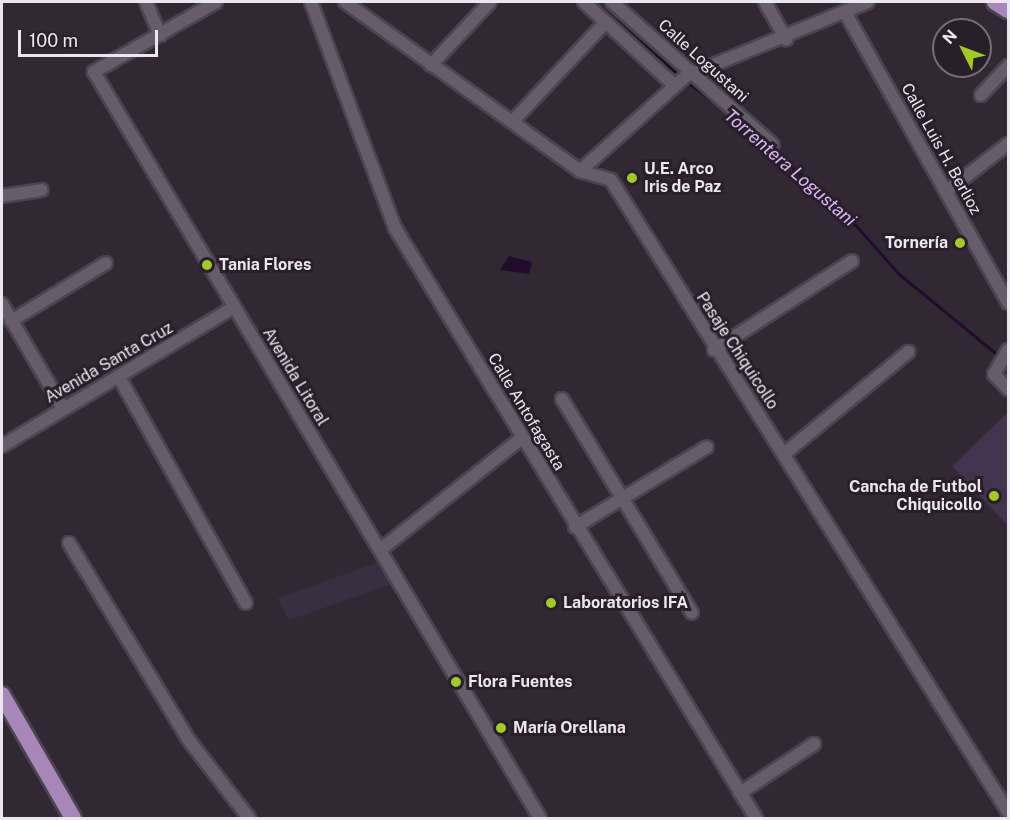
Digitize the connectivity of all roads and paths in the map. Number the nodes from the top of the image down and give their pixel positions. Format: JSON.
{"nodes":[{"id":1,"x":146,"y":2,"type":"edge"},
{"id":2,"x":216,"y":2,"type":"edge"},
{"id":3,"x":311,"y":2,"type":"edge"},
{"id":4,"x":345,"y":2,"type":"edge"},
{"id":5,"x":490,"y":2,"type":"edge"},
{"id":6,"x":584,"y":2,"type":"edge"},
{"id":7,"x":612,"y":2,"type":"edge"},
{"id":8,"x":765,"y":2,"type":"edge"},
{"id":9,"x":868,"y":2,"type":"edge"},
{"id":10,"x":995,"y":2,"type":"edge"},
{"id":11,"x":1008,"y":10,"type":"edge"},
{"id":12,"x":845,"y":12,"type":"junction"},
{"id":13,"x":606,"y":22,"type":"junction"},
{"id":14,"x":160,"y":34,"type":"junction"},
{"id":15,"x":786,"y":39,"type":"junction"},
{"id":16,"x":431,"y":65,"type":"junction"},
{"id":17,"x":1008,"y":66,"type":"edge"},
{"id":18,"x":683,"y":79,"type":"junction"},
{"id":19,"x":981,"y":96,"type":"dead end"},
{"id":20,"x":512,"y":122,"type":"junction"},
{"id":21,"x":1008,"y":144,"type":"edge"},
{"id":22,"x":773,"y":145,"type":"dead end"},
{"id":23,"x":580,"y":171,"type":"junction"},
{"id":24,"x":42,"y":190,"type":"dead end"},
{"id":25,"x":947,"y":191,"type":"junction"},
{"id":26,"x":2,"y":196,"type":"edge"},
{"id":27,"x":852,"y":261,"type":"dead end"},
{"id":28,"x":106,"y":263,"type":"dead end"},
{"id":29,"x":1008,"y":303,"type":"edge"},
{"id":30,"x":2,"y":304,"type":"edge"},
{"id":31,"x":234,"y":308,"type":"junction"},
{"id":32,"x":11,"y":321,"type":"junction"},
{"id":33,"x":714,"y":350,"type":"junction"},
{"id":34,"x":908,"y":352,"type":"dead end"},
{"id":35,"x":1004,"y":356,"type":"edge"},
{"id":36,"x":119,"y":377,"type":"junction"},
{"id":37,"x":1008,"y":389,"type":"edge"},
{"id":38,"x":562,"y":399,"type":"dead end"},
{"id":39,"x":63,"y":408,"type":"junction"},
{"id":40,"x":522,"y":438,"type":"junction"},
{"id":41,"x":2,"y":446,"type":"edge"},
{"id":42,"x":707,"y":447,"type":"dead end"},
{"id":43,"x":784,"y":454,"type":"junction"},
{"id":44,"x":622,"y":498,"type":"junction"},
{"id":45,"x":575,"y":527,"type":"junction"},
{"id":46,"x":69,"y":543,"type":"dead end"},
{"id":47,"x":380,"y":550,"type":"junction"},
{"id":48,"x":246,"y":603,"type":"dead end"},
{"id":49,"x":692,"y":613,"type":"dead end"},
{"id":50,"x":2,"y":695,"type":"edge"},
{"id":51,"x":814,"y":744,"type":"dead end"},
{"id":52,"x":740,"y":793,"type":"junction"},
{"id":53,"x":1008,"y":812,"type":"edge"},
{"id":54,"x":73,"y":819,"type":"edge"},
{"id":55,"x":249,"y":819,"type":"edge"},
{"id":56,"x":540,"y":819,"type":"edge"},
{"id":57,"x":756,"y":819,"type":"edge"}],
"edges":[{"from":1,"to":14,"type":"street"},
{"from":2,"to":14,"type":"street","name":"Avenida Litoral"},
{"from":3,"to":40,"type":"street","name":"Calle Antofagasta"},
{"from":4,"to":16,"type":"street","name":"Pasaje Chiquicollo"},
{"from":5,"to":16,"type":"street"},
{"from":6,"to":13,"type":"street","name":"Calle Logustani"},
{"from":7,"to":18,"type":"street","name":"Calle Logustani"},
{"from":8,"to":15,"type":"street"},
{"from":9,"to":12,"type":"street"},
{"from":10,"to":11,"type":"main road"},
{"from":12,"to":15,"type":"street"},
{"from":12,"to":25,"type":"street","name":"Calle Luis H. Berlioz"},
{"from":13,"to":18,"type":"street","name":"Calle Logustani"},
{"from":13,"to":20,"type":"street"},
{"from":14,"to":31,"type":"street","name":"Avenida Litoral"},
{"from":15,"to":18,"type":"street"},
{"from":16,"to":20,"type":"street","name":"Pasaje Chiquicollo"},
{"from":17,"to":19,"type":"street"},
{"from":18,"to":22,"type":"street","name":"Calle Logustani"},
{"from":18,"to":23,"type":"street"},
{"from":20,"to":23,"type":"street","name":"Pasaje Chiquicollo"},
{"from":21,"to":25,"type":"street"},
{"from":23,"to":33,"type":"street","name":"Pasaje Chiquicollo"},
{"from":24,"to":26,"type":"street"},
{"from":25,"to":29,"type":"street","name":"Calle Luis H. Berlioz"},
{"from":27,"to":33,"type":"street"},
{"from":28,"to":32,"type":"street"},
{"from":30,"to":32,"type":"street"},
{"from":31,"to":36,"type":"street","name":"Avenida Santa Cruz"},
{"from":31,"to":47,"type":"street","name":"Avenida Litoral"},
{"from":32,"to":39,"type":"street"},
{"from":33,"to":43,"type":"street","name":"Pasaje Chiquicollo"},
{"from":34,"to":43,"type":"street"},
{"from":35,"to":37,"type":"street"},
{"from":36,"to":39,"type":"street","name":"Avenida Santa Cruz"},
{"from":36,"to":48,"type":"street"},
{"from":38,"to":44,"type":"street"},
{"from":39,"to":41,"type":"street","name":"Avenida Santa Cruz"},
{"from":40,"to":45,"type":"street","name":"Calle Antofagasta"},
{"from":40,"to":47,"type":"street"},
{"from":42,"to":44,"type":"street"},
{"from":43,"to":53,"type":"street","name":"Pasaje Chiquicollo"},
{"from":44,"to":45,"type":"street"},
{"from":44,"to":49,"type":"street"},
{"from":45,"to":52,"type":"street","name":"Calle Antofagasta"},
{"from":46,"to":55,"type":"street"},
{"from":47,"to":56,"type":"street","name":"Avenida Litoral"},
{"from":50,"to":54,"type":"main road"},
{"from":51,"to":52,"type":"street"},
{"from":52,"to":57,"type":"street","name":"Calle Antofagasta"}]}
